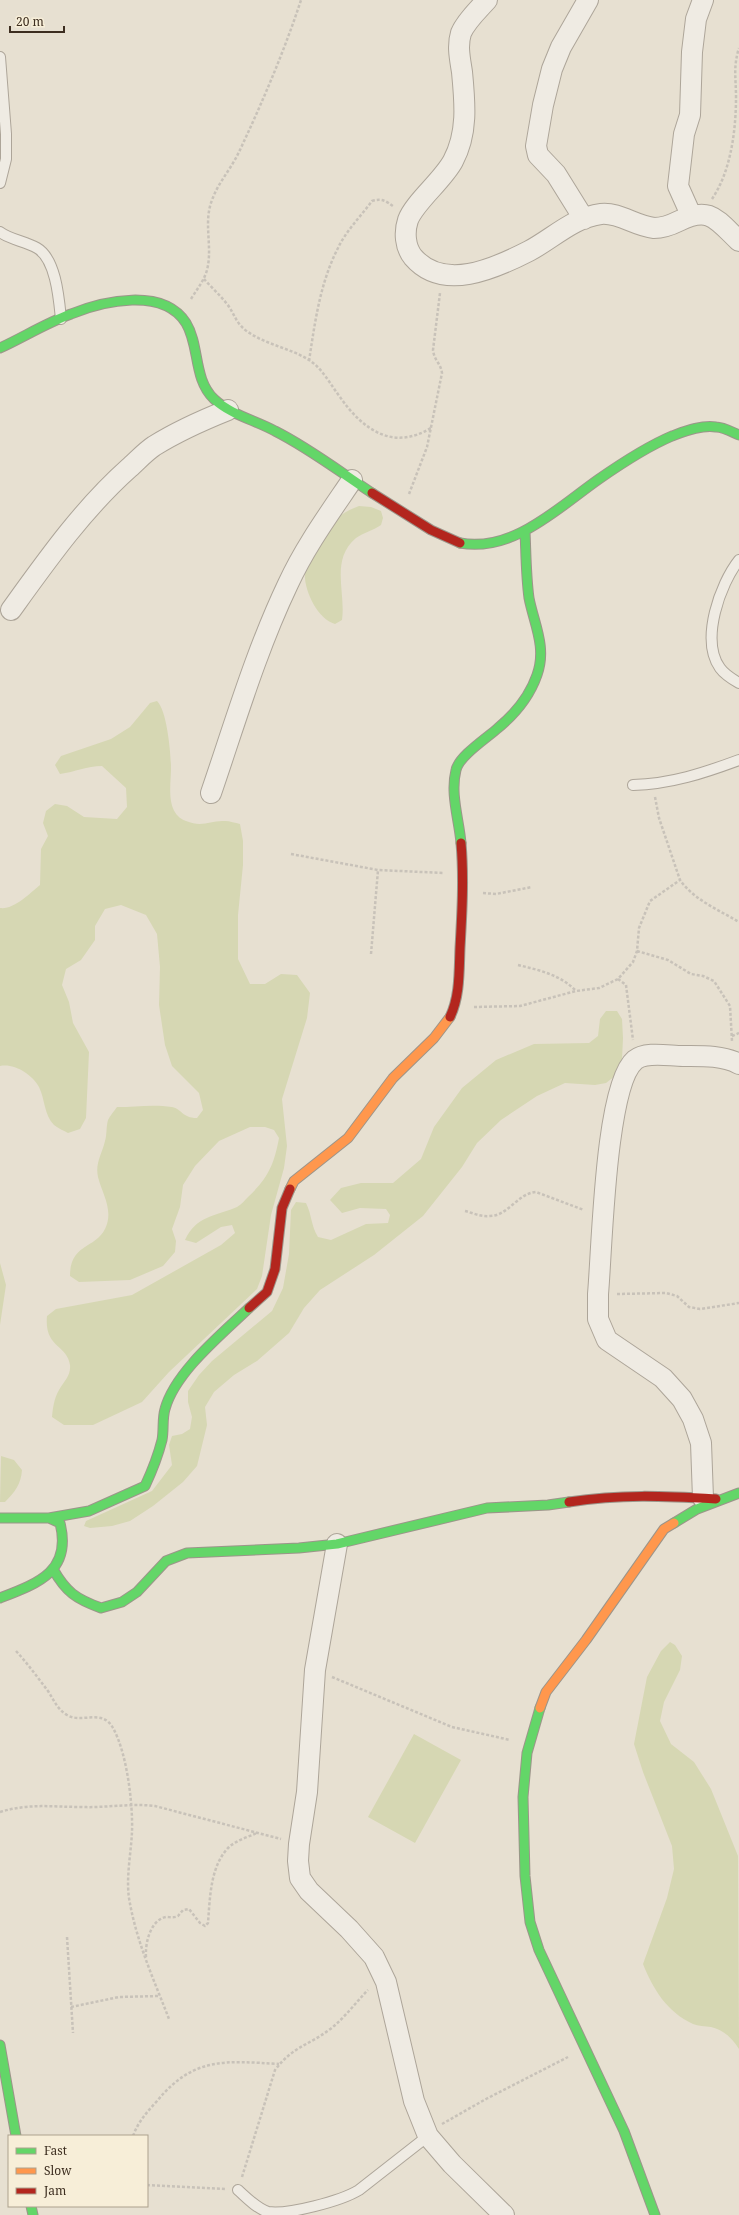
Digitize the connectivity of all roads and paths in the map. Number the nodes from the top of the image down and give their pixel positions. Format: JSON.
{"nodes":[{"id":1,"x":302,"y":0,"type":"edge"},
{"id":2,"x":487,"y":0,"type":"edge"},
{"id":3,"x":588,"y":0,"type":"edge"},
{"id":4,"x":703,"y":0,"type":"edge"},
{"id":5,"x":739,"y":48,"type":"edge"},
{"id":6,"x":0,"y":57,"type":"edge"},
{"id":7,"x":0,"y":183,"type":"edge"},
{"id":8,"x":697,"y":214,"type":"junction"},
{"id":9,"x":408,"y":218,"type":"junction"},
{"id":10,"x":584,"y":219,"type":"junction"},
{"id":11,"x":0,"y":232,"type":"edge"},
{"id":12,"x":739,"y":241,"type":"edge"},
{"id":13,"x":442,"y":274,"type":"junction"},
{"id":14,"x":204,"y":279,"type":"junction"},
{"id":15,"x":179,"y":312,"type":"junction"},
{"id":16,"x":61,"y":319,"type":"junction"},
{"id":17,"x":0,"y":348,"type":"edge"},
{"id":18,"x":309,"y":361,"type":"junction"},
{"id":19,"x":228,"y":410,"type":"junction"},
{"id":20,"x":431,"y":428,"type":"junction"},
{"id":21,"x":739,"y":435,"type":"edge"},
{"id":22,"x":352,"y":480,"type":"junction"},
{"id":23,"x":402,"y":512,"type":"junction"},
{"id":24,"x":525,"y":531,"type":"junction"},
{"id":25,"x":739,"y":560,"type":"edge"},
{"id":26,"x":12,"y":610,"type":"dead end"},
{"id":27,"x":739,"y":683,"type":"edge"},
{"id":28,"x":739,"y":760,"type":"edge"},
{"id":29,"x":634,"y":785,"type":"dead end"},
{"id":30,"x":653,"y":785,"type":"junction"},
{"id":31,"x":211,"y":793,"type":"dead end"},
{"id":32,"x":291,"y":854,"type":"dead end"},
{"id":33,"x":378,"y":870,"type":"junction"},
{"id":34,"x":463,"y":873,"type":"junction"},
{"id":35,"x":680,"y":880,"type":"junction"},
{"id":36,"x":532,"y":887,"type":"dead end"},
{"id":37,"x":462,"y":893,"type":"junction"},
{"id":38,"x":739,"y":922,"type":"edge"},
{"id":39,"x":637,"y":951,"type":"junction"},
{"id":40,"x":371,"y":954,"type":"dead end"},
{"id":41,"x":518,"y":965,"type":"dead end"},
{"id":42,"x":618,"y":979,"type":"junction"},
{"id":43,"x":576,"y":991,"type":"junction"},
{"id":44,"x":455,"y":1006,"type":"junction"},
{"id":45,"x":739,"y":1033,"type":"edge"},
{"id":46,"x":732,"y":1036,"type":"junction"},
{"id":47,"x":635,"y":1060,"type":"junction"},
{"id":48,"x":735,"y":1062,"type":"edge"},
{"id":49,"x":465,"y":1211,"type":"dead end"},
{"id":50,"x":604,"y":1214,"type":"junction"},
{"id":51,"x":598,"y":1294,"type":"junction"},
{"id":52,"x":739,"y":1303,"type":"edge"},
{"id":53,"x":739,"y":1493,"type":"edge"},
{"id":54,"x":703,"y":1498,"type":"junction"},
{"id":55,"x":724,"y":1499,"type":"junction"},
{"id":56,"x":734,"y":1504,"type":"dead end"},
{"id":57,"x":0,"y":1518,"type":"edge"},
{"id":58,"x":49,"y":1518,"type":"junction"},
{"id":59,"x":337,"y":1544,"type":"junction"},
{"id":60,"x":53,"y":1569,"type":"junction"},
{"id":61,"x":0,"y":1598,"type":"edge"},
{"id":62,"x":16,"y":1651,"type":"dead end"},
{"id":63,"x":315,"y":1670,"type":"junction"},
{"id":64,"x":529,"y":1744,"type":"junction"},
{"id":65,"x":132,"y":1804,"type":"junction"},
{"id":66,"x":0,"y":1812,"type":"edge"},
{"id":67,"x":258,"y":1833,"type":"junction"},
{"id":68,"x":299,"y":1844,"type":"junction"},
{"id":69,"x":67,"y":1937,"type":"dead end"},
{"id":70,"x":146,"y":1963,"type":"junction"},
{"id":71,"x":383,"y":1976,"type":"junction"},
{"id":72,"x":160,"y":1996,"type":"junction"},
{"id":73,"x":71,"y":2007,"type":"junction"},
{"id":74,"x":169,"y":2019,"type":"dead end"},
{"id":75,"x":73,"y":2033,"type":"dead end"},
{"id":76,"x":0,"y":2045,"type":"edge"},
{"id":77,"x":586,"y":2048,"type":"junction"},
{"id":78,"x":279,"y":2064,"type":"junction"},
{"id":79,"x":16,"y":2135,"type":"edge"},
{"id":80,"x":133,"y":2135,"type":"edge"},
{"id":81,"x":428,"y":2136,"type":"junction"},
{"id":82,"x":148,"y":2185,"type":"edge"},
{"id":83,"x":238,"y":2190,"type":"junction"},
{"id":84,"x":504,"y":2215,"type":"edge"},
{"id":85,"x":655,"y":2215,"type":"edge"}],
"edges":[{"from":1,"to":14,"type":"path"},
{"from":2,"to":9,"type":"street"},
{"from":3,"to":10,"type":"street"},
{"from":4,"to":8,"type":"street"},
{"from":5,"to":8,"type":"path"},
{"from":6,"to":7,"type":"lane"},
{"from":8,"to":10,"type":"street"},
{"from":8,"to":12,"type":"street"},
{"from":9,"to":13,"type":"street"},
{"from":9,"to":18,"type":"path"},
{"from":10,"to":13,"type":"street"},
{"from":11,"to":16,"type":"lane"},
{"from":13,"to":20,"type":"path"},
{"from":14,"to":15,"type":"path"},
{"from":14,"to":18,"type":"path"},
{"from":15,"to":16,"type":"street"},
{"from":15,"to":19,"type":"street"},
{"from":16,"to":17,"type":"street"},
{"from":18,"to":20,"type":"path"},
{"from":19,"to":22,"type":"street"},
{"from":19,"to":26,"type":"street"},
{"from":20,"to":23,"type":"path"},
{"from":21,"to":24,"type":"street"},
{"from":22,"to":23,"type":"street"},
{"from":22,"to":31,"type":"street"},
{"from":23,"to":24,"type":"street"},
{"from":24,"to":34,"type":"street"},
{"from":25,"to":27,"type":"lane"},
{"from":28,"to":30,"type":"lane"},
{"from":29,"to":30,"type":"lane"},
{"from":30,"to":35,"type":"path"},
{"from":32,"to":33,"type":"path"},
{"from":33,"to":34,"type":"path"},
{"from":33,"to":40,"type":"path"},
{"from":34,"to":37,"type":"street"},
{"from":35,"to":38,"type":"path"},
{"from":35,"to":39,"type":"path"},
{"from":36,"to":37,"type":"path"},
{"from":37,"to":44,"type":"street"},
{"from":39,"to":42,"type":"path"},
{"from":39,"to":46,"type":"path"},
{"from":41,"to":43,"type":"path"},
{"from":42,"to":43,"type":"path"},
{"from":42,"to":47,"type":"path"},
{"from":43,"to":44,"type":"path"},
{"from":44,"to":58,"type":"street"},
{"from":45,"to":46,"type":"path"},
{"from":46,"to":48,"type":"path"},
{"from":47,"to":48,"type":"street"},
{"from":47,"to":50,"type":"street"},
{"from":49,"to":50,"type":"path"},
{"from":50,"to":51,"type":"street"},
{"from":51,"to":52,"type":"path"},
{"from":51,"to":54,"type":"street"},
{"from":53,"to":55,"type":"street"},
{"from":54,"to":55,"type":"street"},
{"from":54,"to":59,"type":"street"},
{"from":55,"to":56,"type":"street"},
{"from":55,"to":64,"type":"street"},
{"from":57,"to":58,"type":"street"},
{"from":58,"to":60,"type":"street"},
{"from":59,"to":60,"type":"street"},
{"from":59,"to":63,"type":"street"},
{"from":60,"to":61,"type":"street"},
{"from":62,"to":65,"type":"path"},
{"from":63,"to":64,"type":"path"},
{"from":63,"to":68,"type":"street"},
{"from":64,"to":77,"type":"street"},
{"from":65,"to":66,"type":"path"},
{"from":65,"to":67,"type":"path"},
{"from":65,"to":70,"type":"path"},
{"from":67,"to":68,"type":"path"},
{"from":67,"to":70,"type":"path"},
{"from":68,"to":71,"type":"street"},
{"from":69,"to":73,"type":"path"},
{"from":70,"to":72,"type":"path"},
{"from":71,"to":78,"type":"path"},
{"from":71,"to":81,"type":"street"},
{"from":72,"to":73,"type":"path"},
{"from":72,"to":74,"type":"path"},
{"from":73,"to":75,"type":"path"},
{"from":76,"to":79,"type":"street"},
{"from":77,"to":81,"type":"path"},
{"from":77,"to":85,"type":"street"},
{"from":78,"to":80,"type":"path"},
{"from":78,"to":83,"type":"path"},
{"from":81,"to":83,"type":"lane"},
{"from":81,"to":84,"type":"street"},
{"from":82,"to":83,"type":"path"}]}
